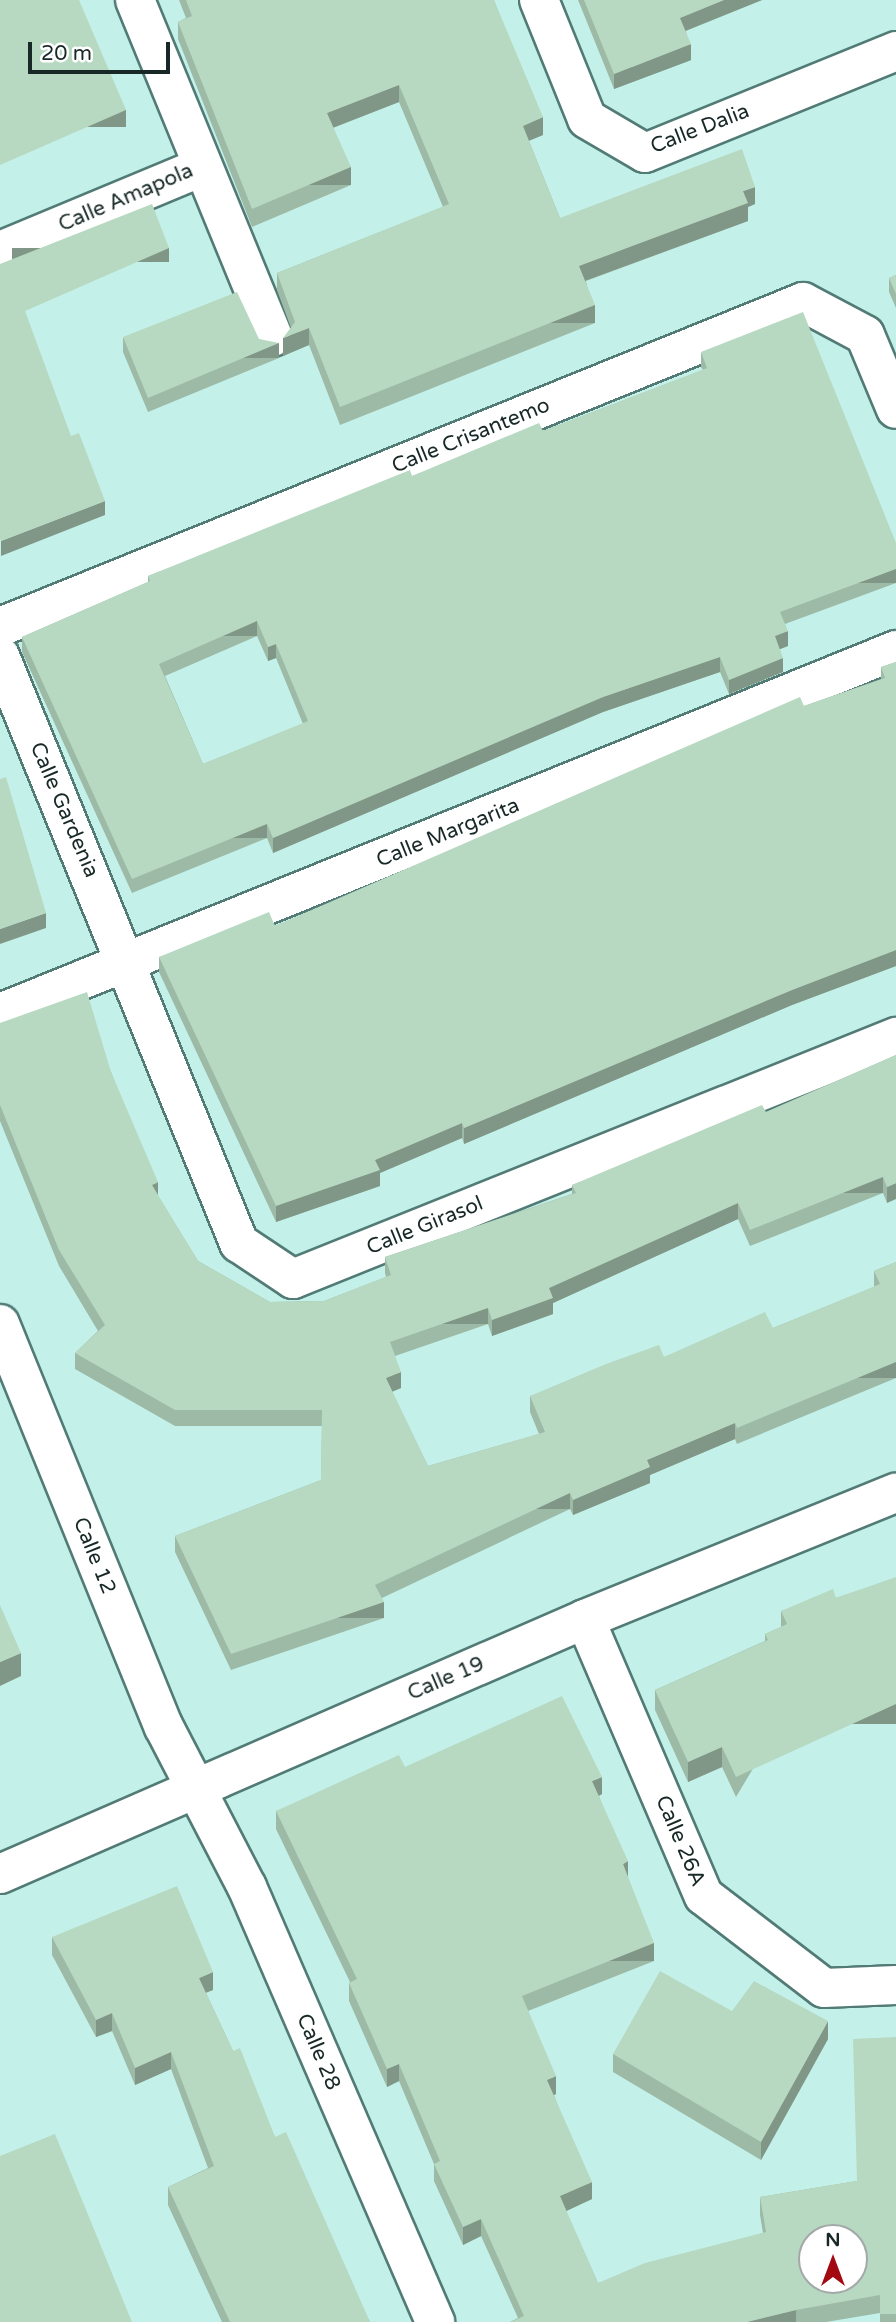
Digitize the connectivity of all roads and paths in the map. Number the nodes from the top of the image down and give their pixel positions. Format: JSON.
{"nodes":[{"id":1,"x":135,"y":0,"type":"edge"},
{"id":2,"x":539,"y":0,"type":"edge"},
{"id":3,"x":896,"y":51,"type":"edge"},
{"id":4,"x":202,"y":167,"type":"junction"},
{"id":5,"x":0,"y":251,"type":"edge"},
{"id":6,"x":273,"y":337,"type":"dead end"},
{"id":7,"x":896,"y":409,"type":"edge"},
{"id":8,"x":0,"y":628,"type":"edge"},
{"id":9,"x":896,"y":650,"type":"edge"},
{"id":10,"x":0,"y":656,"type":"edge"},
{"id":11,"x":128,"y":964,"type":"junction"},
{"id":12,"x":0,"y":1013,"type":"edge"},
{"id":13,"x":896,"y":1037,"type":"edge"},
{"id":14,"x":0,"y":1324,"type":"edge"},
{"id":15,"x":896,"y":1493,"type":"edge"},
{"id":16,"x":585,"y":1619,"type":"junction"},
{"id":17,"x":195,"y":1786,"type":"junction"},
{"id":18,"x":0,"y":1874,"type":"edge"},
{"id":19,"x":896,"y":1985,"type":"edge"},
{"id":20,"x":435,"y":2322,"type":"edge"}],
"edges":[{"from":1,"to":4,"type":"street","name":"Calle Amapola"},
{"from":2,"to":3,"type":"street","name":"Calle Dalia"},
{"from":4,"to":5,"type":"street","name":"Calle Amapola"},
{"from":4,"to":6,"type":"street"},
{"from":7,"to":8,"type":"street","name":"Calle Crisantemo"},
{"from":9,"to":11,"type":"street","name":"Calle Margarita"},
{"from":10,"to":11,"type":"street","name":"Calle Gardenia"},
{"from":11,"to":12,"type":"street","name":"Calle Margarita"},
{"from":11,"to":13,"type":"street","name":"Calle Girasol"},
{"from":14,"to":17,"type":"street","name":"Calle 12"},
{"from":15,"to":16,"type":"street","name":"Calle 19"},
{"from":16,"to":17,"type":"street","name":"Calle 19"},
{"from":16,"to":19,"type":"street","name":"Calle 26A"},
{"from":17,"to":18,"type":"street","name":"Calle 19"},
{"from":17,"to":20,"type":"street","name":"Calle 28"}]}
